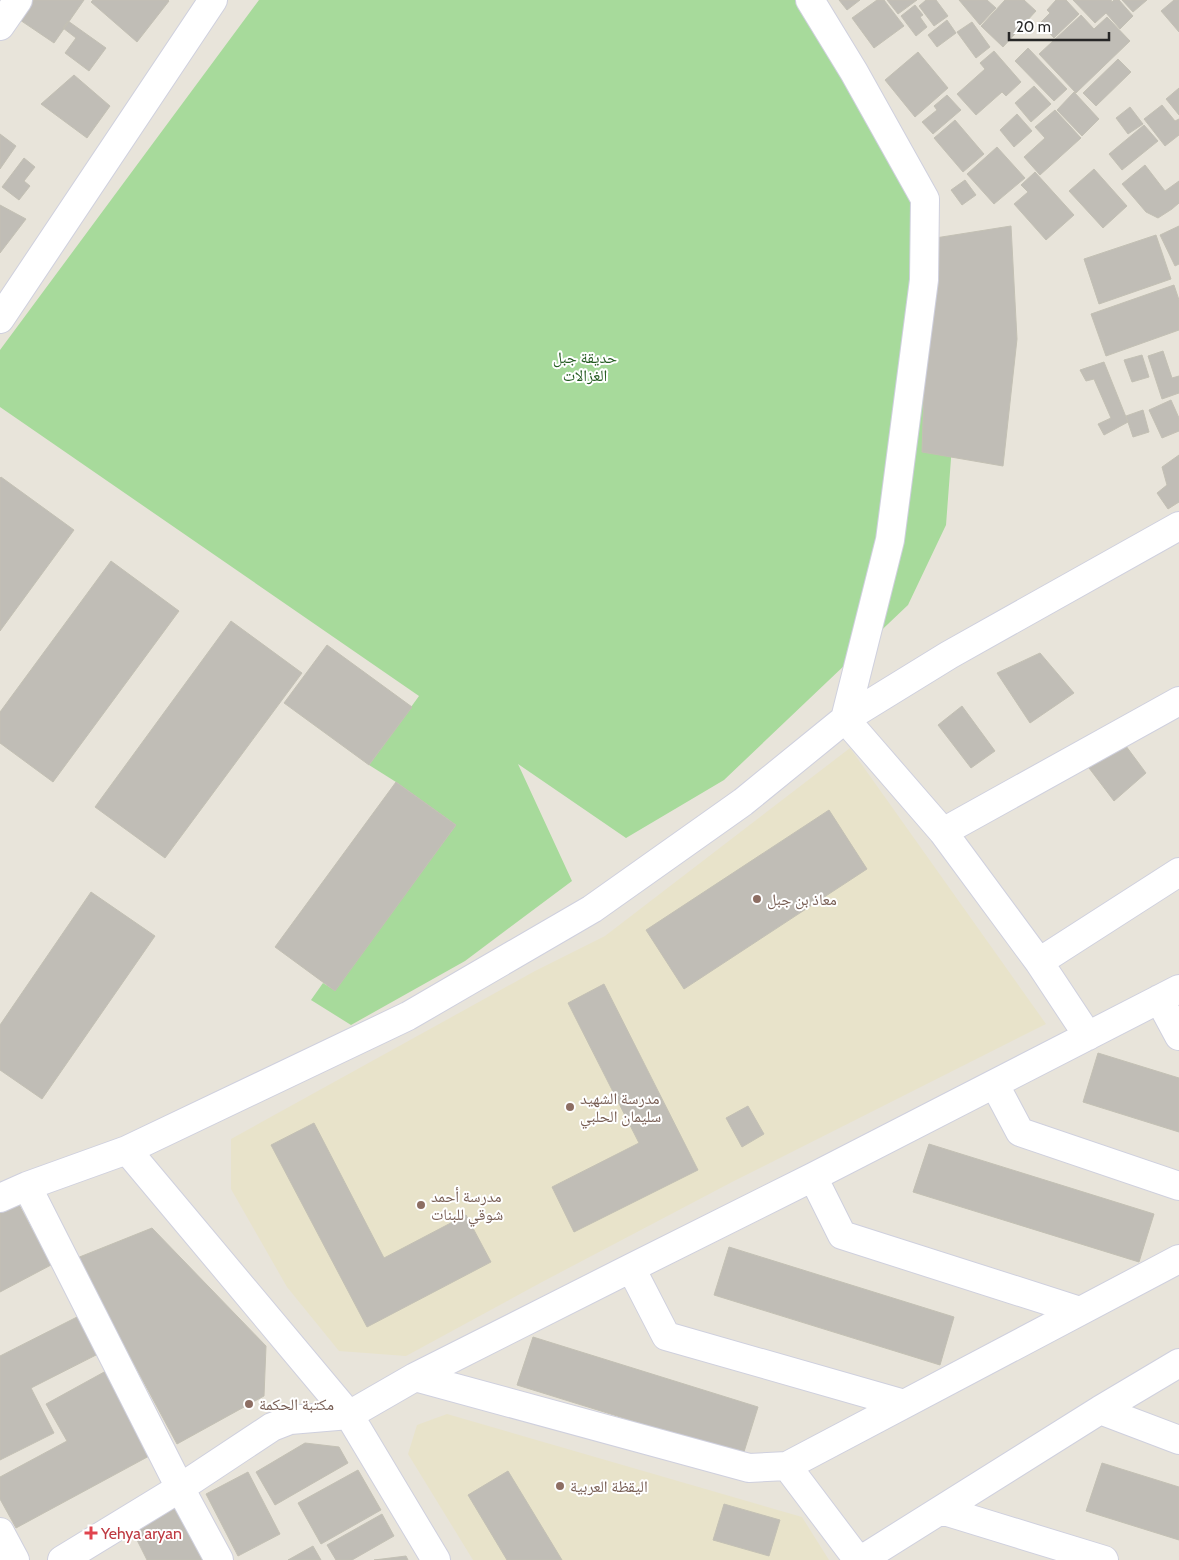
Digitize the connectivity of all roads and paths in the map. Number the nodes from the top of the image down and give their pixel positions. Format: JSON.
{"nodes":[{"id":1,"x":18,"y":0,"type":"edge"},
{"id":2,"x":213,"y":0,"type":"edge"},
{"id":3,"x":810,"y":0,"type":"edge"},
{"id":4,"x":0,"y":26,"type":"edge"},
{"id":5,"x":0,"y":318,"type":"edge"},
{"id":6,"x":1177,"y":534,"type":"edge"},
{"id":7,"x":1179,"y":701,"type":"edge"},
{"id":8,"x":845,"y":719,"type":"junction"},
{"id":9,"x":943,"y":832,"type":"junction"},
{"id":10,"x":1179,"y":872,"type":"edge"},
{"id":11,"x":1039,"y":962,"type":"junction"},
{"id":12,"x":1169,"y":994,"type":"edge"},
{"id":13,"x":1088,"y":1036,"type":"junction"},
{"id":14,"x":1179,"y":1036,"type":"edge"},
{"id":15,"x":995,"y":1084,"type":"junction"},
{"id":16,"x":127,"y":1150,"type":"junction"},
{"id":17,"x":813,"y":1177,"type":"junction"},
{"id":18,"x":27,"y":1186,"type":"junction"},
{"id":19,"x":1179,"y":1186,"type":"edge"},
{"id":20,"x":0,"y":1198,"type":"edge"},
{"id":21,"x":1179,"y":1259,"type":"edge"},
{"id":22,"x":631,"y":1268,"type":"junction"},
{"id":23,"x":1080,"y":1311,"type":"junction"},
{"id":24,"x":1179,"y":1363,"type":"edge"},
{"id":25,"x":415,"y":1378,"type":"junction"},
{"id":26,"x":904,"y":1404,"type":"junction"},
{"id":27,"x":1100,"y":1410,"type":"junction"},
{"id":28,"x":349,"y":1416,"type":"junction"},
{"id":29,"x":1179,"y":1440,"type":"edge"},
{"id":30,"x":787,"y":1466,"type":"junction"},
{"id":31,"x":180,"y":1488,"type":"junction"},
{"id":32,"x":941,"y":1510,"type":"junction"},
{"id":33,"x":0,"y":1532,"type":"edge"},
{"id":34,"x":14,"y":1560,"type":"edge"},
{"id":35,"x":62,"y":1560,"type":"edge"},
{"id":36,"x":219,"y":1560,"type":"edge"},
{"id":37,"x":436,"y":1560,"type":"edge"},
{"id":38,"x":859,"y":1560,"type":"edge"},
{"id":39,"x":1104,"y":1560,"type":"edge"}],
"edges":[{"from":1,"to":4,"type":"street"},
{"from":2,"to":5,"type":"street"},
{"from":3,"to":8,"type":"street"},
{"from":6,"to":8,"type":"street"},
{"from":7,"to":9,"type":"street"},
{"from":8,"to":9,"type":"street"},
{"from":8,"to":16,"type":"street"},
{"from":9,"to":11,"type":"street"},
{"from":10,"to":11,"type":"street"},
{"from":11,"to":13,"type":"street"},
{"from":12,"to":13,"type":"street"},
{"from":12,"to":14,"type":"street"},
{"from":13,"to":15,"type":"street"},
{"from":15,"to":17,"type":"street"},
{"from":15,"to":19,"type":"street"},
{"from":16,"to":18,"type":"street"},
{"from":16,"to":28,"type":"street"},
{"from":17,"to":22,"type":"street"},
{"from":17,"to":23,"type":"street"},
{"from":18,"to":20,"type":"street"},
{"from":18,"to":31,"type":"street"},
{"from":21,"to":23,"type":"street"},
{"from":22,"to":25,"type":"street"},
{"from":22,"to":26,"type":"street"},
{"from":23,"to":26,"type":"street"},
{"from":24,"to":27,"type":"street"},
{"from":25,"to":28,"type":"street"},
{"from":25,"to":30,"type":"street"},
{"from":26,"to":30,"type":"street"},
{"from":27,"to":29,"type":"street"},
{"from":27,"to":32,"type":"street"},
{"from":28,"to":31,"type":"street"},
{"from":28,"to":37,"type":"street"},
{"from":30,"to":38,"type":"street"},
{"from":31,"to":35,"type":"street"},
{"from":31,"to":36,"type":"street"},
{"from":32,"to":38,"type":"street"},
{"from":32,"to":39,"type":"street"},
{"from":33,"to":34,"type":"street"}]}
